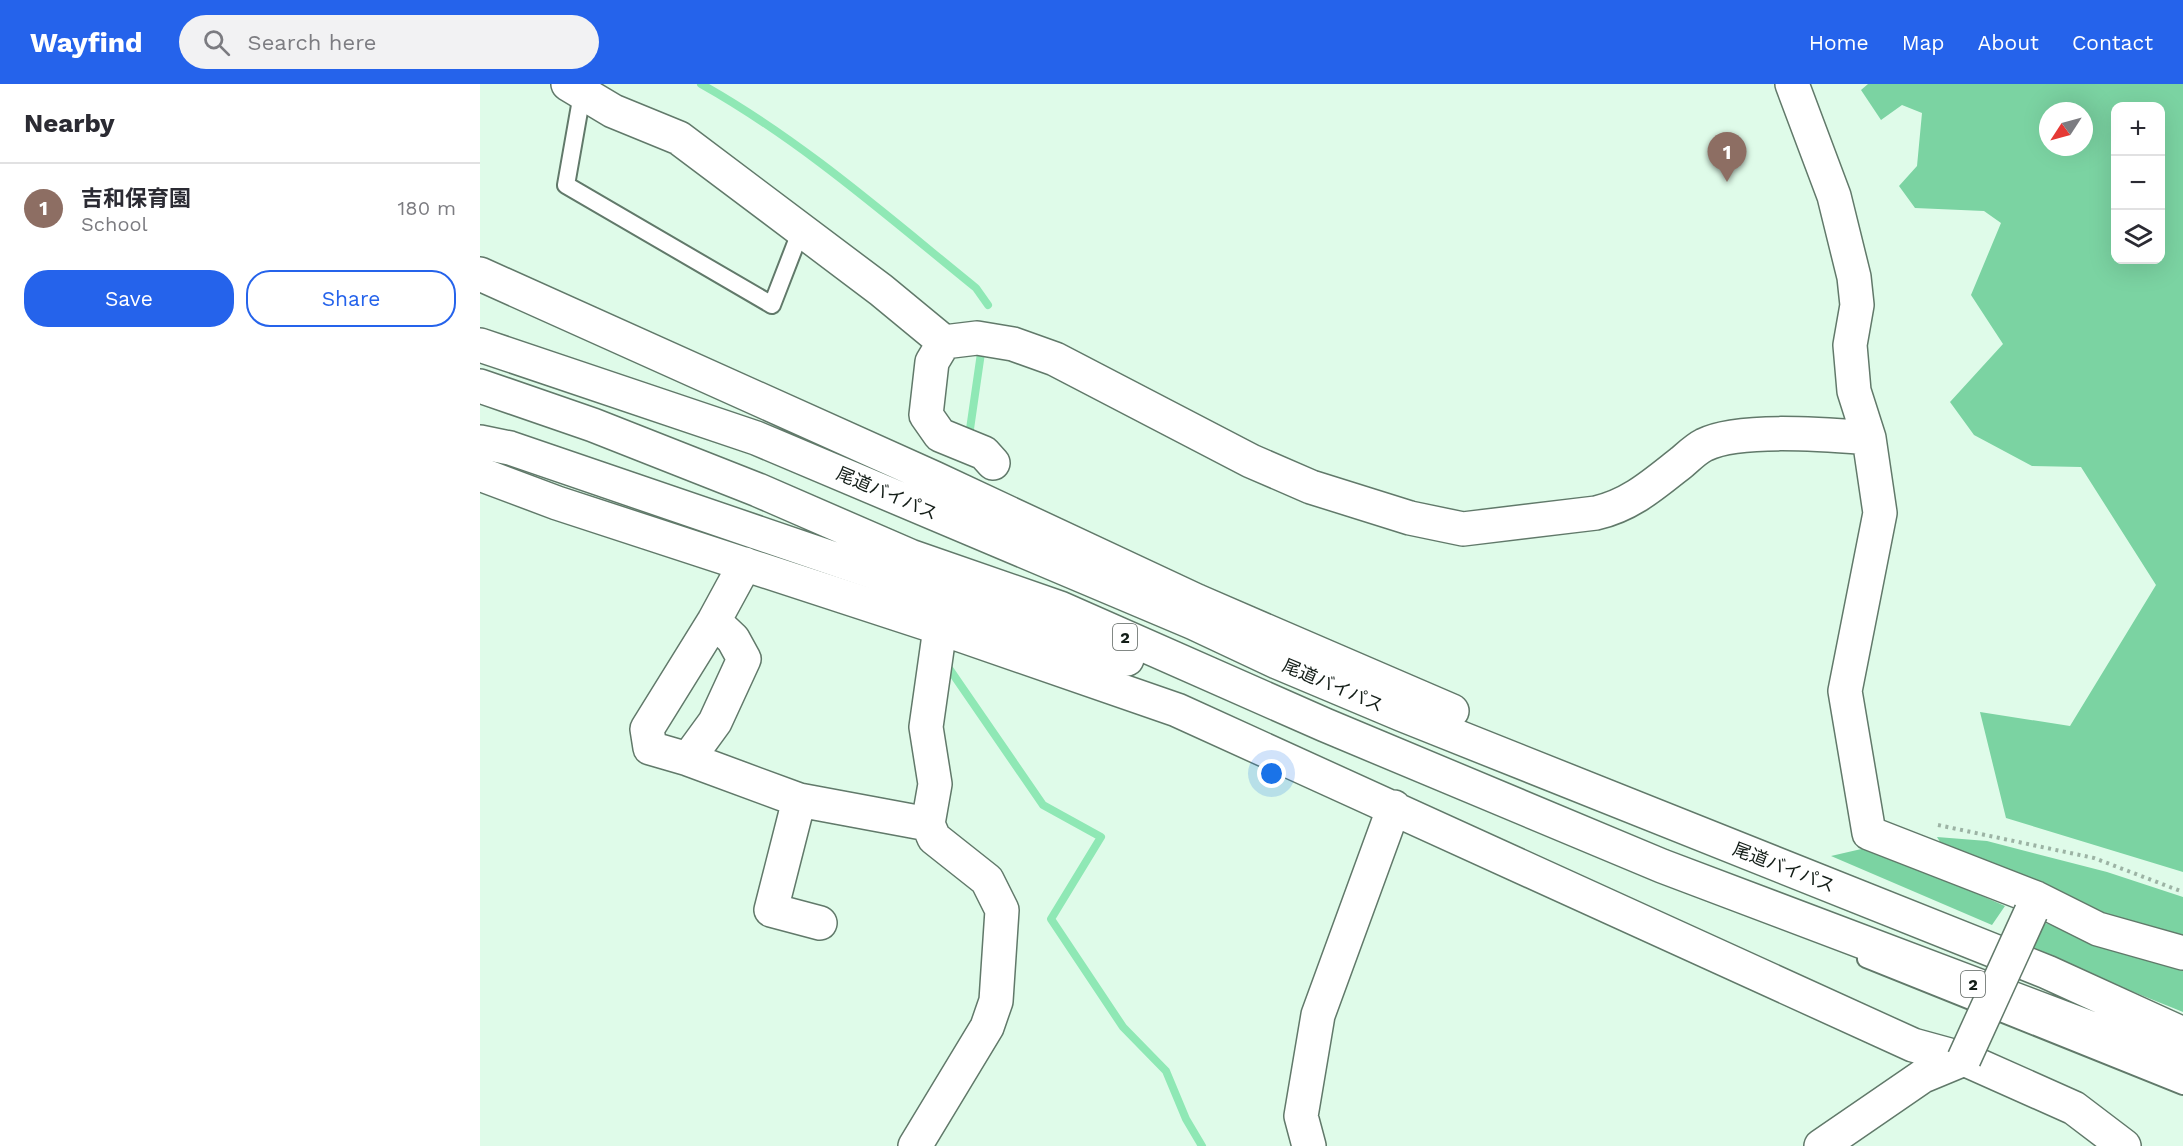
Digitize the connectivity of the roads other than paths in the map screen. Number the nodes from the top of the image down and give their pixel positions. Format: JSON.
{"nodes":[{"id":1,"x":1792,"y":84,"type":"edge"},
{"id":2,"x":575,"y":89,"type":"edge"},
{"id":3,"x":801,"y":230,"type":"junction"},
{"id":4,"x":480,"y":274,"type":"edge"},
{"id":5,"x":944,"y":342,"type":"junction"},
{"id":6,"x":480,"y":345,"type":"edge"},
{"id":7,"x":480,"y":386,"type":"edge"},
{"id":8,"x":1869,"y":438,"type":"junction"},
{"id":9,"x":480,"y":442,"type":"edge"},
{"id":10,"x":993,"y":463,"type":"dead end"},
{"id":11,"x":480,"y":474,"type":"edge"},
{"id":12,"x":745,"y":564,"type":"junction"},
{"id":13,"x":714,"y":621,"type":"junction"},
{"id":14,"x":940,"y":628,"type":"junction"},
{"id":15,"x":1325,"y":725,"type":"junction"},
{"id":16,"x":688,"y":759,"type":"junction"},
{"id":17,"x":799,"y":800,"type":"junction"},
{"id":18,"x":1394,"y":807,"type":"junction"},
{"id":19,"x":928,"y":824,"type":"junction"},
{"id":20,"x":1763,"y":904,"type":"junction"},
{"id":21,"x":2033,"y":905,"type":"junction"},
{"id":22,"x":1905,"y":915,"type":"junction"},
{"id":23,"x":820,"y":923,"type":"dead end"},
{"id":24,"x":2183,"y":953,"type":"edge"},
{"id":25,"x":2183,"y":1034,"type":"edge"},
{"id":26,"x":1964,"y":1059,"type":"junction"},
{"id":27,"x":2183,"y":1063,"type":"edge"},
{"id":28,"x":2183,"y":1086,"type":"edge"},
{"id":29,"x":915,"y":1146,"type":"edge"},
{"id":30,"x":1309,"y":1146,"type":"edge"},
{"id":31,"x":1821,"y":1146,"type":"edge"},
{"id":32,"x":2124,"y":1146,"type":"edge"}],
"edges":[{"from":1,"to":8,"type":"main road"},
{"from":2,"to":3,"type":"main road"},
{"from":2,"to":3,"type":"lane"},
{"from":3,"to":5,"type":"main road"},
{"from":4,"to":22,"type":"main road"},
{"from":5,"to":8,"type":"main road"},
{"from":5,"to":10,"type":"main road"},
{"from":6,"to":22,"type":"main road","name":"尾道バイパス","number":"2"},
{"from":7,"to":15,"type":"main road","number":"2"},
{"from":8,"to":21,"type":"main road"},
{"from":9,"to":15,"type":"main road"},
{"from":11,"to":12,"type":"main road"},
{"from":12,"to":13,"type":"main road"},
{"from":12,"to":14,"type":"main road"},
{"from":13,"to":16,"type":"main road"},
{"from":13,"to":16,"type":"main road"},
{"from":14,"to":18,"type":"main road"},
{"from":14,"to":19,"type":"main road"},
{"from":15,"to":20,"type":"main road","number":"2"},
{"from":16,"to":17,"type":"main road"},
{"from":17,"to":19,"type":"main road"},
{"from":17,"to":23,"type":"main road"},
{"from":18,"to":26,"type":"main road"},
{"from":18,"to":30,"type":"main road"},
{"from":19,"to":29,"type":"main road"},
{"from":20,"to":27,"type":"main road","number":"2"},
{"from":20,"to":28,"type":"lane"},
{"from":21,"to":24,"type":"main road"},
{"from":21,"to":26,"type":"main road","bridge":true},
{"from":22,"to":25,"type":"main road","name":"尾道バイパス","number":"2"},
{"from":26,"to":31,"type":"main road"},
{"from":26,"to":32,"type":"main road"}]}
